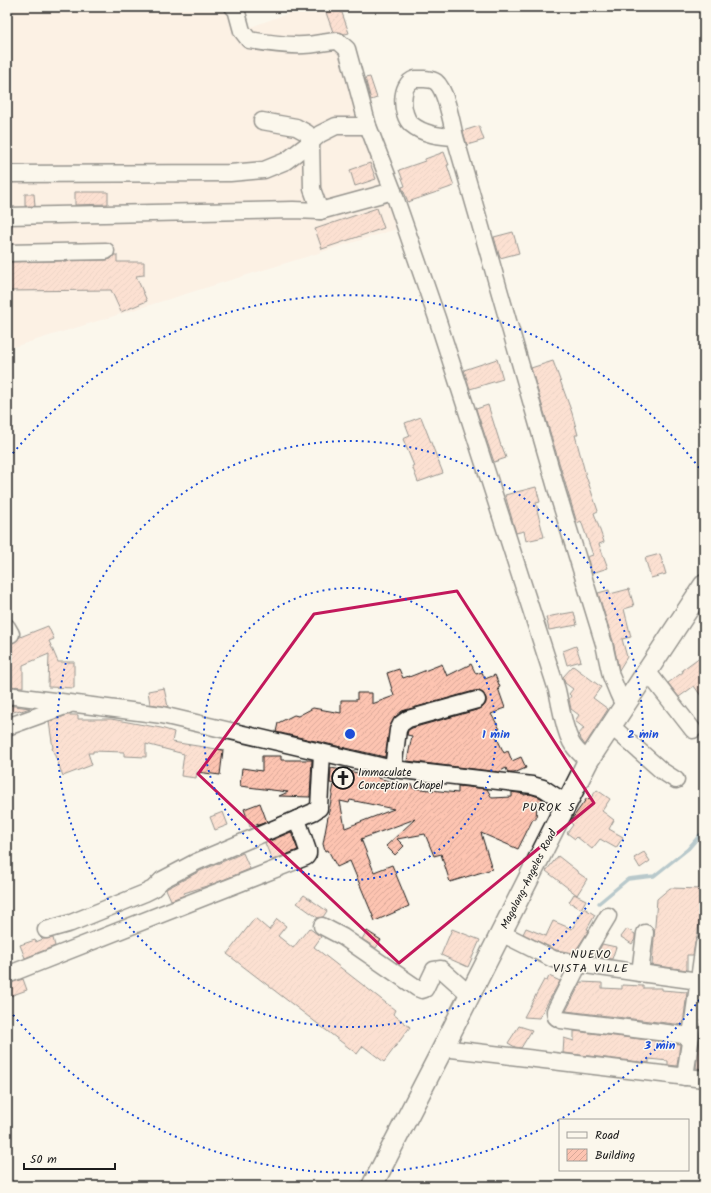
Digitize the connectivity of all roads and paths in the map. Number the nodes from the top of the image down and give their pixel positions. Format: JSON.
{"nodes":[{"id":1,"x":234,"y":7,"type":"edge"},
{"id":2,"x":262,"y":121,"type":"dead end"},
{"id":3,"x":368,"y":126,"type":"junction"},
{"id":4,"x":455,"y":137,"type":"dead end"},
{"id":5,"x":311,"y":142,"type":"junction"},
{"id":6,"x":7,"y":174,"type":"edge"},
{"id":7,"x":393,"y":191,"type":"junction"},
{"id":8,"x":320,"y":211,"type":"junction"},
{"id":9,"x":7,"y":216,"type":"edge"},
{"id":10,"x":106,"y":251,"type":"dead end"},
{"id":11,"x":7,"y":254,"type":"edge"},
{"id":12,"x":704,"y":585,"type":"edge"},
{"id":13,"x":647,"y":671,"type":"junction"},
{"id":14,"x":7,"y":695,"type":"edge"},
{"id":15,"x":477,"y":700,"type":"dead end"},
{"id":16,"x":72,"y":703,"type":"junction"},
{"id":17,"x":624,"y":706,"type":"junction"},
{"id":18,"x":610,"y":725,"type":"junction"},
{"id":19,"x":7,"y":727,"type":"edge"},
{"id":20,"x":693,"y":730,"type":"dead end"},
{"id":21,"x":322,"y":753,"type":"junction"},
{"id":22,"x":588,"y":761,"type":"junction"},
{"id":23,"x":393,"y":769,"type":"junction"},
{"id":24,"x":676,"y":780,"type":"dead end"},
{"id":25,"x":566,"y":803,"type":"junction"},
{"id":26,"x":297,"y":820,"type":"junction"},
{"id":27,"x":608,"y":916,"type":"dead end"},
{"id":28,"x":322,"y":926,"type":"dead end"},
{"id":29,"x":46,"y":930,"type":"dead end"},
{"id":30,"x":501,"y":933,"type":"junction"},
{"id":31,"x":645,"y":933,"type":"dead end"},
{"id":32,"x":704,"y":944,"type":"edge"},
{"id":33,"x":580,"y":964,"type":"junction"},
{"id":34,"x":640,"y":973,"type":"junction"},
{"id":35,"x":7,"y":975,"type":"edge"},
{"id":36,"x":699,"y":981,"type":"junction"},
{"id":37,"x":469,"y":994,"type":"junction"},
{"id":38,"x":691,"y":1036,"type":"junction"},
{"id":39,"x":443,"y":1048,"type":"junction"},
{"id":40,"x":685,"y":1077,"type":"junction"},
{"id":41,"x":704,"y":1079,"type":"edge"},
{"id":42,"x":372,"y":1186,"type":"edge"}],
"edges":[{"from":1,"to":3,"type":"street"},
{"from":2,"to":5,"type":"street"},
{"from":3,"to":5,"type":"street"},
{"from":3,"to":7,"type":"street"},
{"from":4,"to":17,"type":"street"},
{"from":5,"to":6,"type":"street"},
{"from":5,"to":8,"type":"street"},
{"from":7,"to":8,"type":"street"},
{"from":7,"to":22,"type":"street"},
{"from":8,"to":9,"type":"street"},
{"from":10,"to":11,"type":"street"},
{"from":12,"to":13,"type":"main road","name":"Magalang-Angeles Road"},
{"from":13,"to":17,"type":"main road","name":"Magalang-Angeles Road"},
{"from":13,"to":20,"type":"street"},
{"from":14,"to":16,"type":"street"},
{"from":15,"to":23,"type":"street"},
{"from":16,"to":19,"type":"street"},
{"from":16,"to":21,"type":"street"},
{"from":17,"to":18,"type":"main road","name":"Magalang-Angeles Road"},
{"from":18,"to":22,"type":"main road","name":"Magalang-Angeles Road"},
{"from":18,"to":24,"type":"street"},
{"from":21,"to":23,"type":"street"},
{"from":21,"to":26,"type":"street"},
{"from":22,"to":25,"type":"main road","name":"Magalang-Angeles Road"},
{"from":23,"to":25,"type":"street"},
{"from":25,"to":30,"type":"main road","name":"Magalang-Angeles Road"},
{"from":26,"to":29,"type":"street"},
{"from":26,"to":35,"type":"street"},
{"from":27,"to":33,"type":"street"},
{"from":28,"to":37,"type":"street"},
{"from":30,"to":33,"type":"street"},
{"from":30,"to":37,"type":"main road","name":"Magalang-Angeles Road"},
{"from":31,"to":34,"type":"street"},
{"from":32,"to":36,"type":"street"},
{"from":33,"to":34,"type":"street"},
{"from":33,"to":38,"type":"street"},
{"from":34,"to":36,"type":"street"},
{"from":36,"to":38,"type":"street"},
{"from":37,"to":39,"type":"main road","name":"Magalang-Angeles Road"},
{"from":38,"to":40,"type":"street"},
{"from":39,"to":40,"type":"street"},
{"from":39,"to":42,"type":"main road","name":"Magalang-Angeles Road"},
{"from":40,"to":41,"type":"street"}]}
